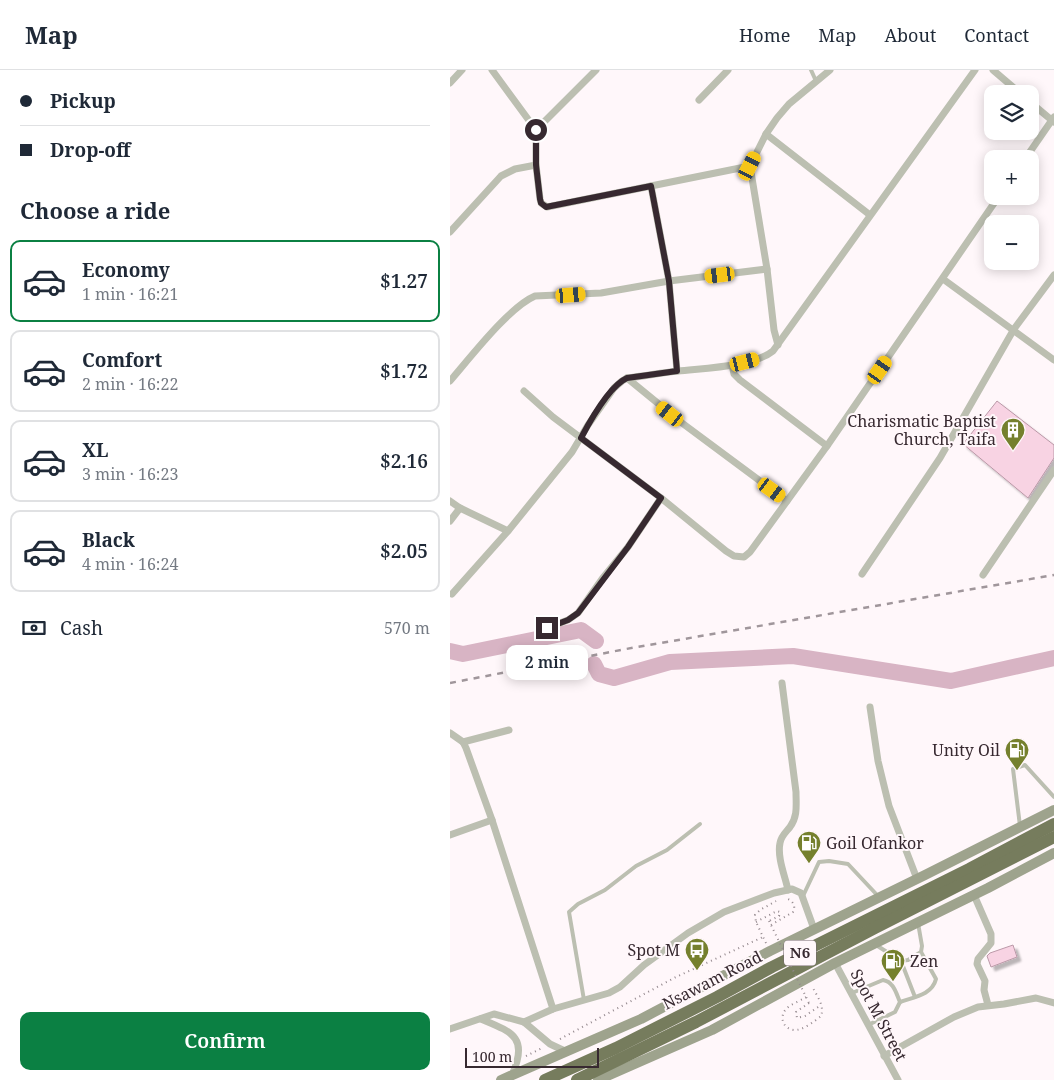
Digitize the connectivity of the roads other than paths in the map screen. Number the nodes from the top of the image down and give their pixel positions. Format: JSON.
{"nodes":[{"id":1,"x":462,"y":70,"type":"edge"},
{"id":2,"x":492,"y":70,"type":"edge"},
{"id":3,"x":596,"y":70,"type":"edge"},
{"id":4,"x":728,"y":70,"type":"edge"},
{"id":5,"x":811,"y":70,"type":"edge"},
{"id":6,"x":830,"y":70,"type":"edge"},
{"id":7,"x":975,"y":70,"type":"edge"},
{"id":8,"x":993,"y":70,"type":"edge"},
{"id":9,"x":816,"y":81,"type":"junction"},
{"id":10,"x":450,"y":83,"type":"edge"},
{"id":11,"x":1010,"y":85,"type":"edge"},
{"id":12,"x":699,"y":100,"type":"dead end"},
{"id":13,"x":1039,"y":109,"type":"edge"},
{"id":14,"x":1053,"y":120,"type":"edge"},
{"id":15,"x":536,"y":130,"type":"junction"},
{"id":16,"x":766,"y":134,"type":"junction"},
{"id":17,"x":1031,"y":150,"type":"edge"},
{"id":18,"x":536,"y":165,"type":"junction"},
{"id":19,"x":750,"y":166,"type":"junction"},
{"id":20,"x":651,"y":186,"type":"junction"},
{"id":21,"x":994,"y":205,"type":"edge"},
{"id":22,"x":870,"y":215,"type":"junction"},
{"id":23,"x":450,"y":232,"type":"edge"},
{"id":24,"x":767,"y":269,"type":"junction"},
{"id":25,"x":1054,"y":275,"type":"edge"},
{"id":26,"x":943,"y":278,"type":"junction"},
{"id":27,"x":669,"y":281,"type":"junction"},
{"id":28,"x":1014,"y":330,"type":"junction"},
{"id":29,"x":778,"y":345,"type":"junction"},
{"id":30,"x":1054,"y":360,"type":"edge"},
{"id":31,"x":732,"y":365,"type":"junction"},
{"id":32,"x":677,"y":371,"type":"junction"},
{"id":33,"x":627,"y":378,"type":"junction"},
{"id":34,"x":450,"y":381,"type":"edge"},
{"id":35,"x":524,"y":391,"type":"dead end"},
{"id":36,"x":581,"y":438,"type":"junction"},
{"id":37,"x":827,"y":446,"type":"junction"},
{"id":38,"x":1054,"y":470,"type":"edge"},
{"id":39,"x":661,"y":498,"type":"junction"},
{"id":40,"x":450,"y":501,"type":"edge"},
{"id":41,"x":787,"y":501,"type":"junction"},
{"id":42,"x":460,"y":508,"type":"junction"},
{"id":43,"x":450,"y":521,"type":"edge"},
{"id":44,"x":508,"y":531,"type":"junction"},
{"id":45,"x":862,"y":574,"type":"dead end"},
{"id":46,"x":982,"y":575,"type":"dead end"},
{"id":47,"x":452,"y":594,"type":"dead end"},
{"id":48,"x":547,"y":628,"type":"dead end"},
{"id":49,"x":782,"y":683,"type":"dead end"},
{"id":50,"x":870,"y":707,"type":"dead end"},
{"id":51,"x":508,"y":730,"type":"dead end"},
{"id":52,"x":450,"y":733,"type":"edge"},
{"id":53,"x":463,"y":742,"type":"junction"},
{"id":54,"x":1054,"y":797,"type":"edge"},
{"id":55,"x":1054,"y":810,"type":"edge"},
{"id":56,"x":492,"y":820,"type":"junction"},
{"id":57,"x":700,"y":824,"type":"dead end"},
{"id":58,"x":1054,"y":824,"type":"edge"},
{"id":59,"x":1020,"y":827,"type":"junction"},
{"id":60,"x":450,"y":835,"type":"edge"},
{"id":61,"x":1054,"y":837,"type":"edge"},
{"id":62,"x":1054,"y":853,"type":"edge"},
{"id":63,"x":917,"y":879,"type":"junction"},
{"id":64,"x":788,"y":890,"type":"junction"},
{"id":65,"x":974,"y":895,"type":"junction"},
{"id":66,"x":803,"y":896,"type":"junction"},
{"id":67,"x":880,"y":897,"type":"junction"},
{"id":68,"x":918,"y":922,"type":"junction"},
{"id":69,"x":814,"y":929,"type":"junction"},
{"id":70,"x":875,"y":943,"type":"junction"},
{"id":71,"x":920,"y":952,"type":"junction"},
{"id":72,"x":901,"y":961,"type":"junction"},
{"id":73,"x":835,"y":963,"type":"junction"},
{"id":74,"x":852,"y":993,"type":"junction"},
{"id":75,"x":915,"y":997,"type":"junction"},
{"id":76,"x":584,"y":1000,"type":"junction"},
{"id":77,"x":900,"y":1002,"type":"junction"},
{"id":78,"x":1054,"y":1003,"type":"edge"},
{"id":79,"x":988,"y":1005,"type":"junction"},
{"id":80,"x":553,"y":1009,"type":"junction"},
{"id":81,"x":481,"y":1019,"type":"junction"},
{"id":82,"x":524,"y":1022,"type":"junction"},
{"id":83,"x":868,"y":1025,"type":"junction"},
{"id":84,"x":450,"y":1029,"type":"edge"},
{"id":85,"x":568,"y":1052,"type":"junction"},
{"id":86,"x":884,"y":1056,"type":"junction"},
{"id":87,"x":512,"y":1075,"type":"junction"},
{"id":88,"x":501,"y":1080,"type":"edge"},
{"id":89,"x":545,"y":1080,"type":"edge"},
{"id":90,"x":577,"y":1080,"type":"edge"},
{"id":91,"x":598,"y":1080,"type":"edge"},
{"id":92,"x":898,"y":1080,"type":"edge"}],
"edges":[{"from":1,"to":10,"type":"street"},
{"from":2,"to":15,"type":"street"},
{"from":3,"to":15,"type":"street"},
{"from":4,"to":12,"type":"street"},
{"from":5,"to":9,"type":"lane"},
{"from":6,"to":9,"type":"street"},
{"from":7,"to":22,"type":"street"},
{"from":8,"to":11,"type":"street"},
{"from":9,"to":16,"type":"street"},
{"from":13,"to":14,"type":"street"},
{"from":14,"to":17,"type":"street"},
{"from":15,"to":18,"type":"street"},
{"from":16,"to":19,"type":"street"},
{"from":16,"to":22,"type":"street"},
{"from":18,"to":20,"type":"street"},
{"from":18,"to":23,"type":"street"},
{"from":19,"to":20,"type":"street"},
{"from":19,"to":24,"type":"street"},
{"from":20,"to":27,"type":"street"},
{"from":21,"to":26,"type":"street"},
{"from":22,"to":29,"type":"street"},
{"from":24,"to":27,"type":"street"},
{"from":24,"to":29,"type":"street"},
{"from":25,"to":28,"type":"street"},
{"from":26,"to":28,"type":"street"},
{"from":26,"to":37,"type":"street"},
{"from":27,"to":32,"type":"street"},
{"from":27,"to":34,"type":"street"},
{"from":28,"to":30,"type":"street"},
{"from":28,"to":45,"type":"street"},
{"from":29,"to":31,"type":"street"},
{"from":31,"to":32,"type":"street"},
{"from":31,"to":37,"type":"street"},
{"from":32,"to":33,"type":"street"},
{"from":33,"to":36,"type":"street"},
{"from":33,"to":41,"type":"street"},
{"from":35,"to":36,"type":"street"},
{"from":36,"to":39,"type":"street"},
{"from":36,"to":44,"type":"street"},
{"from":37,"to":41,"type":"street"},
{"from":38,"to":46,"type":"street"},
{"from":39,"to":41,"type":"street"},
{"from":39,"to":48,"type":"street"},
{"from":40,"to":42,"type":"street"},
{"from":42,"to":43,"type":"street"},
{"from":42,"to":44,"type":"street"},
{"from":44,"to":47,"type":"street"},
{"from":49,"to":64,"type":"street"},
{"from":50,"to":63,"type":"street"},
{"from":51,"to":53,"type":"street"},
{"from":52,"to":53,"type":"street"},
{"from":53,"to":56,"type":"street"},
{"from":54,"to":59,"type":"lane"},
{"from":55,"to":59,"type":"main road"},
{"from":56,"to":60,"type":"street"},
{"from":56,"to":80,"type":"street"},
{"from":57,"to":76,"type":"lane"},
{"from":58,"to":89,"type":"highway","name":"Nsawam Road","number":"N6"},
{"from":59,"to":63,"type":"main road"},
{"from":61,"to":90,"type":"highway","name":"Nsawam Road","number":"N6"},
{"from":62,"to":65,"type":"main road"},
{"from":63,"to":67,"type":"main road"},
{"from":64,"to":66,"type":"street"},
{"from":64,"to":76,"type":"street"},
{"from":65,"to":68,"type":"main road"},
{"from":65,"to":79,"type":"street"},
{"from":66,"to":67,"type":"lane"},
{"from":66,"to":69,"type":"street"},
{"from":67,"to":69,"type":"main road"},
{"from":68,"to":70,"type":"main road"},
{"from":68,"to":71,"type":"lane"},
{"from":69,"to":85,"type":"main road"},
{"from":70,"to":72,"type":"lane"},
{"from":70,"to":73,"type":"main road"},
{"from":71,"to":72,"type":"lane"},
{"from":71,"to":75,"type":"lane"},
{"from":72,"to":75,"type":"lane"},
{"from":73,"to":74,"type":"street","name":"Spot M Street"},
{"from":73,"to":91,"type":"main road"},
{"from":74,"to":77,"type":"lane"},
{"from":74,"to":83,"type":"street","name":"Spot M Street"},
{"from":75,"to":77,"type":"lane"},
{"from":76,"to":80,"type":"street"},
{"from":77,"to":83,"type":"lane"},
{"from":78,"to":79,"type":"street"},
{"from":79,"to":86,"type":"street"},
{"from":80,"to":82,"type":"street"},
{"from":81,"to":82,"type":"street"},
{"from":81,"to":84,"type":"street"},
{"from":81,"to":87,"type":"street"},
{"from":82,"to":85,"type":"street"},
{"from":83,"to":86,"type":"street","name":"Spot M Street"},
{"from":85,"to":87,"type":"main road"},
{"from":86,"to":92,"type":"street","name":"Spot M Street"},
{"from":87,"to":88,"type":"main road"}]}
